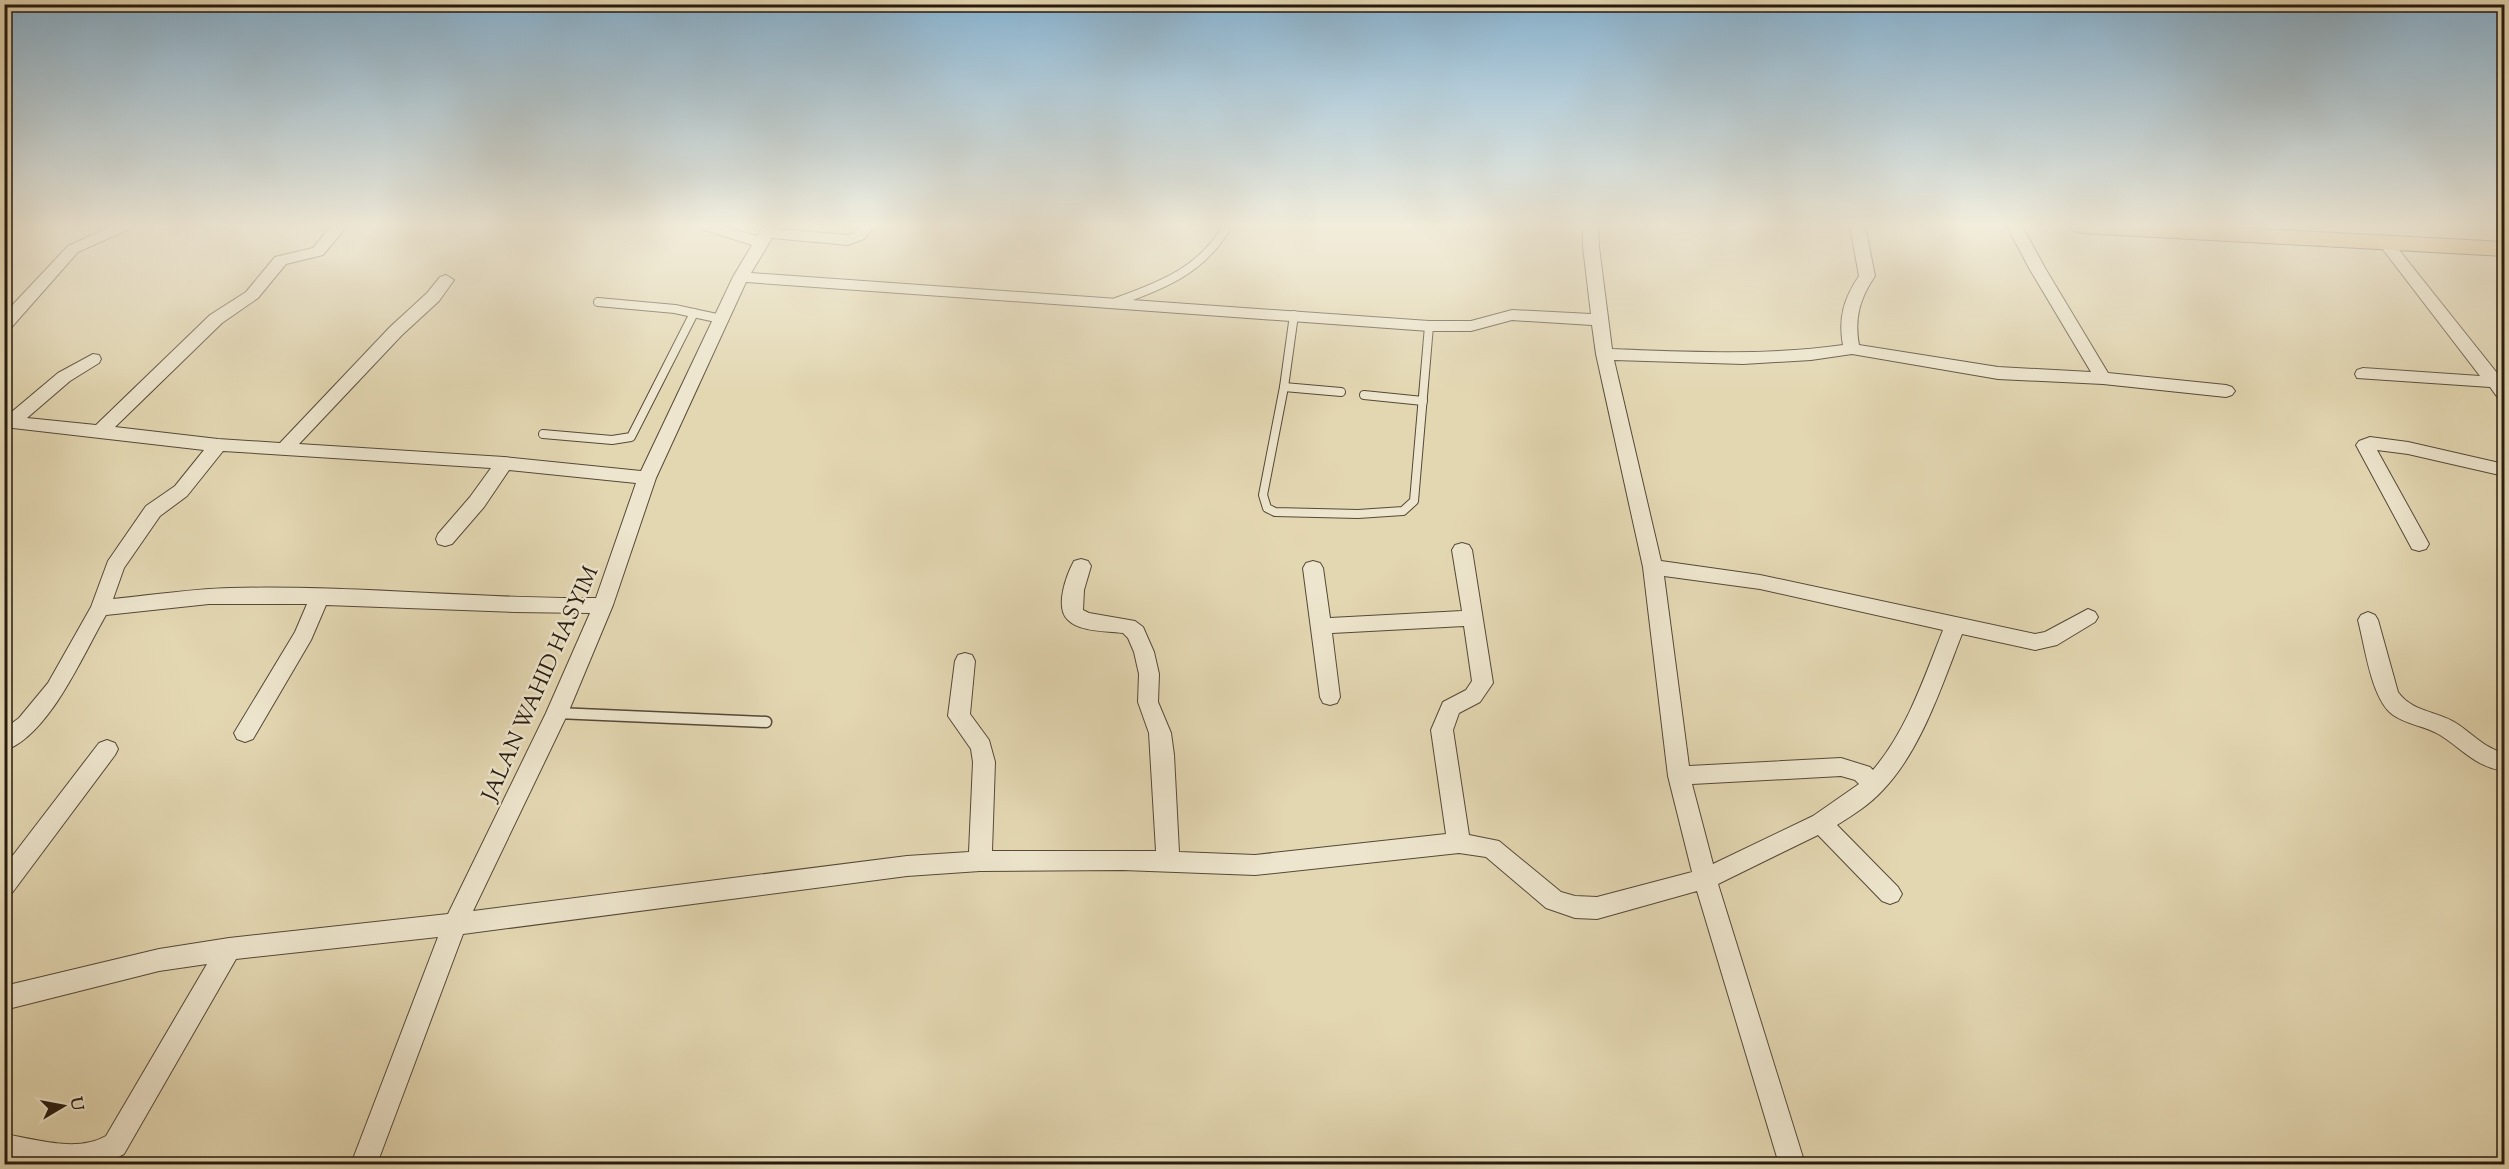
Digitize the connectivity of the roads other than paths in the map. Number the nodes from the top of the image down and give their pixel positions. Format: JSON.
{"nodes":[{"id":1,"x":446,"y":280,"type":"dead end"},
{"id":2,"x":43,"y":281,"type":"edge"},
{"id":3,"x":264,"y":281,"type":"edge"},
{"id":4,"x":739,"y":281,"type":"edge"},
{"id":5,"x":794,"y":281,"type":"edge"},
{"id":6,"x":1171,"y":281,"type":"edge"},
{"id":7,"x":1595,"y":281,"type":"edge"},
{"id":8,"x":1864,"y":281,"type":"edge"},
{"id":9,"x":2045,"y":281,"type":"edge"},
{"id":10,"x":2416,"y":281,"type":"edge"},
{"id":11,"x":598,"y":302,"type":"dead end"},
{"id":12,"x":1116,"y":302,"type":"junction"},
{"id":13,"x":694,"y":313,"type":"junction"},
{"id":14,"x":1294,"y":315,"type":"junction"},
{"id":15,"x":721,"y":319,"type":"junction"},
{"id":16,"x":1599,"y":320,"type":"junction"},
{"id":17,"x":5,"y":324,"type":"edge"},
{"id":18,"x":1429,"y":326,"type":"junction"},
{"id":19,"x":1852,"y":350,"type":"junction"},
{"id":20,"x":1604,"y":354,"type":"junction"},
{"id":21,"x":93,"y":359,"type":"dead end"},
{"id":22,"x":2363,"y":374,"type":"dead end"},
{"id":23,"x":2103,"y":378,"type":"junction"},
{"id":24,"x":1284,"y":387,"type":"junction"},
{"id":25,"x":2500,"y":388,"type":"edge"},
{"id":26,"x":2226,"y":391,"type":"dead end"},
{"id":27,"x":1341,"y":392,"type":"dead end"},
{"id":28,"x":1364,"y":395,"type":"dead end"},
{"id":29,"x":1423,"y":400,"type":"junction"},
{"id":30,"x":8,"y":421,"type":"edge"},
{"id":31,"x":100,"y":432,"type":"junction"},
{"id":32,"x":543,"y":434,"type":"dead end"},
{"id":33,"x":218,"y":445,"type":"junction"},
{"id":34,"x":285,"y":448,"type":"junction"},
{"id":35,"x":504,"y":463,"type":"junction"},
{"id":36,"x":2505,"y":470,"type":"edge"},
{"id":37,"x":647,"y":478,"type":"junction"},
{"id":38,"x":445,"y":539,"type":"dead end"},
{"id":39,"x":2419,"y":544,"type":"dead end"},
{"id":40,"x":1462,"y":550,"type":"dead end"},
{"id":41,"x":1081,"y":566,"type":"dead end"},
{"id":42,"x":1653,"y":567,"type":"junction"},
{"id":43,"x":1313,"y":568,"type":"dead end"},
{"id":44,"x":319,"y":598,"type":"junction"},
{"id":45,"x":603,"y":605,"type":"junction"},
{"id":46,"x":100,"y":608,"type":"junction"},
{"id":47,"x":2088,"y":617,"type":"dead end"},
{"id":48,"x":1473,"y":618,"type":"junction"},
{"id":49,"x":2368,"y":620,"type":"dead end"},
{"id":50,"x":1955,"y":625,"type":"junction"},
{"id":51,"x":1321,"y":626,"type":"junction"},
{"id":52,"x":965,"y":661,"type":"dead end"},
{"id":53,"x":1330,"y":697,"type":"dead end"},
{"id":54,"x":557,"y":712,"type":"junction"},
{"id":55,"x":766,"y":722,"type":"dead end"},
{"id":56,"x":245,"y":733,"type":"dead end"},
{"id":57,"x":4,"y":742,"type":"edge"},
{"id":58,"x":107,"y":749,"type":"dead end"},
{"id":59,"x":2505,"y":762,"type":"edge"},
{"id":60,"x":1679,"y":776,"type":"junction"},
{"id":61,"x":1874,"y":785,"type":"junction"},
{"id":62,"x":1821,"y":823,"type":"junction"},
{"id":63,"x":1459,"y":843,"type":"junction"},
{"id":64,"x":980,"y":861,"type":"junction"},
{"id":65,"x":1168,"y":862,"type":"junction"},
{"id":66,"x":1705,"y":879,"type":"junction"},
{"id":67,"x":4,"y":886,"type":"edge"},
{"id":68,"x":1890,"y":894,"type":"dead end"},
{"id":69,"x":455,"y":924,"type":"junction"},
{"id":70,"x":229,"y":949,"type":"junction"},
{"id":71,"x":4,"y":998,"type":"edge"},
{"id":72,"x":4,"y":1147,"type":"edge"},
{"id":73,"x":364,"y":1164,"type":"edge"},
{"id":74,"x":1792,"y":1164,"type":"edge"}],
"edges":[{"from":1,"to":34,"type":"street"},
{"from":2,"to":17,"type":"street"},
{"from":3,"to":31,"type":"street"},
{"from":4,"to":15,"type":"street","name":"JALAN WAHID HASYIM"},
{"from":5,"to":12,"type":"street"},
{"from":6,"to":12,"type":"lane"},
{"from":7,"to":16,"type":"street"},
{"from":8,"to":19,"type":"street"},
{"from":9,"to":23,"type":"street"},
{"from":10,"to":25,"type":"street"},
{"from":11,"to":13,"type":"lane"},
{"from":12,"to":14,"type":"street"},
{"from":13,"to":15,"type":"lane"},
{"from":13,"to":32,"type":"lane"},
{"from":14,"to":18,"type":"street"},
{"from":14,"to":24,"type":"lane"},
{"from":15,"to":37,"type":"street","name":"JALAN WAHID HASYIM"},
{"from":16,"to":18,"type":"street"},
{"from":16,"to":20,"type":"street"},
{"from":18,"to":29,"type":"lane"},
{"from":19,"to":20,"type":"street"},
{"from":19,"to":23,"type":"street"},
{"from":20,"to":42,"type":"street"},
{"from":21,"to":30,"type":"street"},
{"from":22,"to":25,"type":"street"},
{"from":23,"to":26,"type":"street"},
{"from":24,"to":27,"type":"lane"},
{"from":24,"to":29,"type":"lane"},
{"from":28,"to":29,"type":"lane"},
{"from":30,"to":31,"type":"street"},
{"from":31,"to":33,"type":"street"},
{"from":33,"to":34,"type":"street"},
{"from":33,"to":46,"type":"street"},
{"from":34,"to":35,"type":"street"},
{"from":35,"to":37,"type":"street"},
{"from":35,"to":38,"type":"street"},
{"from":36,"to":39,"type":"street"},
{"from":37,"to":45,"type":"street","name":"JALAN WAHID HASYIM"},
{"from":40,"to":48,"type":"street"},
{"from":41,"to":65,"type":"street"},
{"from":42,"to":50,"type":"street"},
{"from":42,"to":60,"type":"street"},
{"from":43,"to":51,"type":"street"},
{"from":44,"to":45,"type":"street"},
{"from":44,"to":46,"type":"street"},
{"from":44,"to":56,"type":"street"},
{"from":45,"to":54,"type":"street","name":"JALAN WAHID HASYIM"},
{"from":46,"to":57,"type":"street"},
{"from":47,"to":50,"type":"street"},
{"from":48,"to":51,"type":"street"},
{"from":48,"to":63,"type":"street"},
{"from":49,"to":59,"type":"street"},
{"from":50,"to":61,"type":"street"},
{"from":51,"to":53,"type":"street"},
{"from":52,"to":64,"type":"street"},
{"from":54,"to":55,"type":"lane"},
{"from":54,"to":69,"type":"street","name":"JALAN WAHID HASYIM"},
{"from":58,"to":67,"type":"street"},
{"from":60,"to":61,"type":"street"},
{"from":60,"to":66,"type":"street"},
{"from":61,"to":62,"type":"street"},
{"from":62,"to":66,"type":"street"},
{"from":62,"to":68,"type":"street"},
{"from":63,"to":65,"type":"street"},
{"from":63,"to":66,"type":"street"},
{"from":64,"to":65,"type":"street"},
{"from":64,"to":69,"type":"street"},
{"from":66,"to":74,"type":"street"},
{"from":69,"to":70,"type":"street"},
{"from":69,"to":73,"type":"street","name":"JALAN WAHID HASYIM"},
{"from":70,"to":71,"type":"street"},
{"from":70,"to":72,"type":"street"}]}
